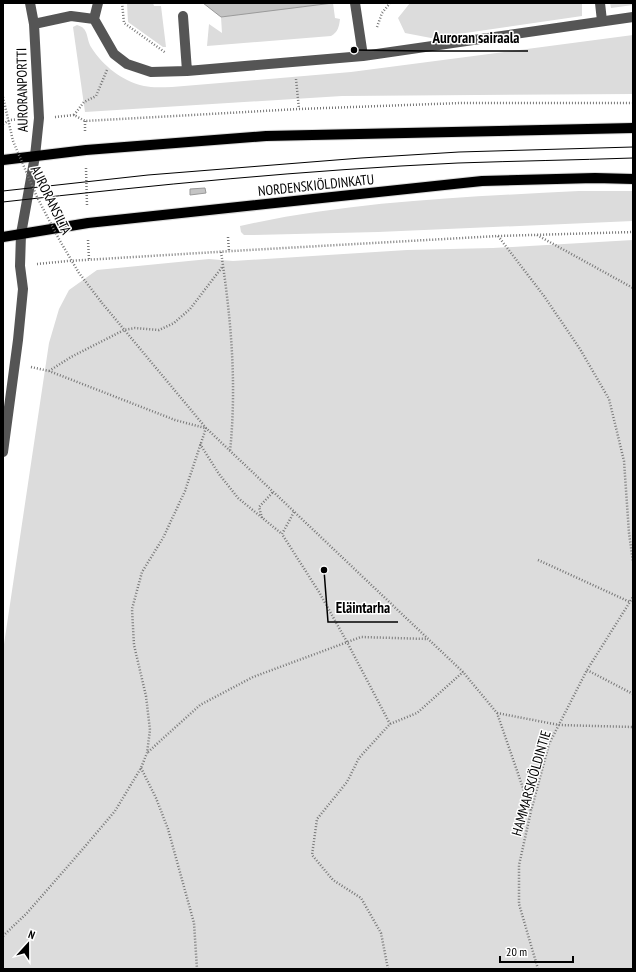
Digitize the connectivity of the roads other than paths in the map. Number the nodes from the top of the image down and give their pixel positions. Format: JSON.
{"nodes":[{"id":1,"x":30,"y":3,"type":"edge"},
{"id":2,"x":38,"y":3,"type":"edge"},
{"id":3,"x":98,"y":3,"type":"edge"},
{"id":4,"x":356,"y":3,"type":"edge"},
{"id":5,"x":600,"y":3,"type":"edge"},
{"id":6,"x":183,"y":16,"type":"dead end"},
{"id":7,"x":633,"y":17,"type":"edge"},
{"id":8,"x":94,"y":19,"type":"junction"},
{"id":9,"x":602,"y":21,"type":"junction"},
{"id":10,"x":34,"y":24,"type":"junction"},
{"id":11,"x":363,"y":56,"type":"junction"},
{"id":12,"x":187,"y":71,"type":"junction"},
{"id":13,"x":633,"y":128,"type":"edge"},
{"id":14,"x":35,"y":156,"type":"junction"},
{"id":15,"x":3,"y":160,"type":"edge"},
{"id":16,"x":633,"y":179,"type":"edge"},
{"id":17,"x":21,"y":234,"type":"junction"},
{"id":18,"x":3,"y":237,"type":"edge"},
{"id":19,"x":8,"y":378,"type":"edge"},
{"id":20,"x":3,"y":452,"type":"edge"}],
"edges":[{"from":1,"to":10,"type":"street"},
{"from":2,"to":10,"type":"street"},
{"from":3,"to":8,"type":"street"},
{"from":4,"to":11,"type":"street"},
{"from":5,"to":9,"type":"street"},
{"from":6,"to":12,"type":"street"},
{"from":7,"to":9,"type":"street"},
{"from":8,"to":10,"type":"street"},
{"from":8,"to":12,"type":"street"},
{"from":9,"to":11,"type":"street"},
{"from":10,"to":14,"type":"street","name":"AURORANPORTTI"},
{"from":11,"to":12,"type":"street"},
{"from":13,"to":14,"type":"main road"},
{"from":14,"to":15,"type":"main road"},
{"from":14,"to":17,"type":"street","name":"AURORANPORTTI"},
{"from":16,"to":17,"type":"main road","name":"NORDENSKIÖLDINKATU"},
{"from":17,"to":18,"type":"main road","name":"NORDENSKIÖLDINKATU"},
{"from":17,"to":19,"type":"street","name":"AURORANPORTTI"},
{"from":19,"to":20,"type":"street","name":"AURORANPORTTI"}]}
